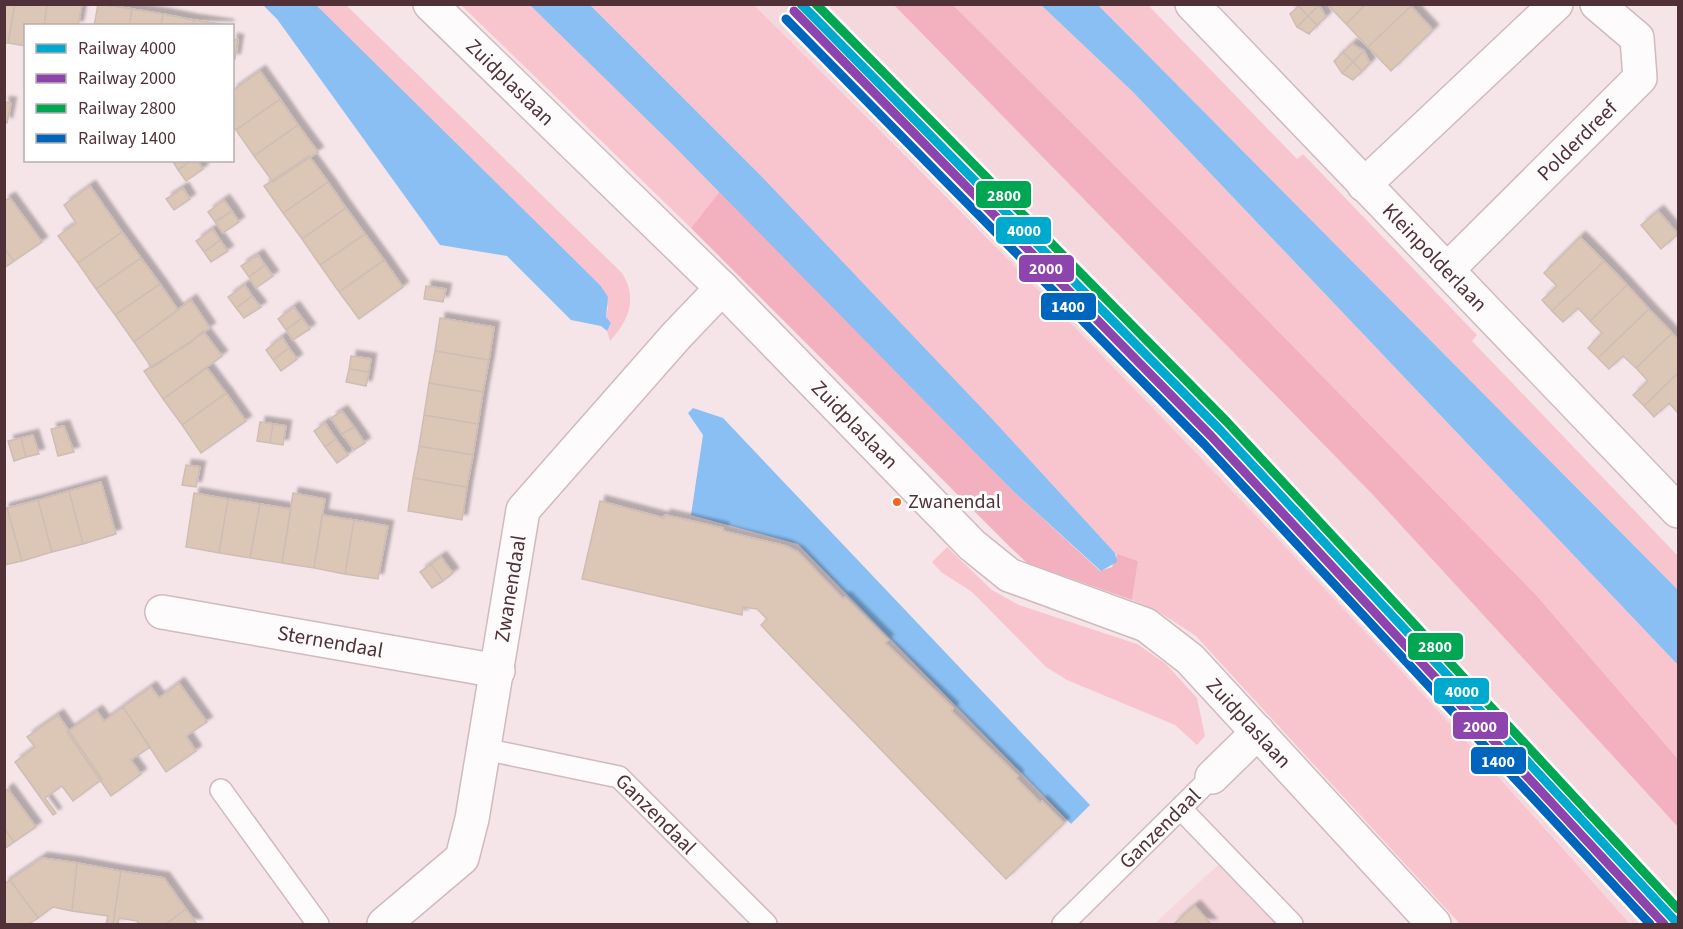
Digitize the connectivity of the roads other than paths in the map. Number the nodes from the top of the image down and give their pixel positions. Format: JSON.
{"nodes":[{"id":1,"x":430,"y":4,"type":"edge"},
{"id":2,"x":1192,"y":4,"type":"edge"},
{"id":3,"x":1556,"y":4,"type":"edge"},
{"id":4,"x":1597,"y":4,"type":"edge"},
{"id":5,"x":1364,"y":185,"type":"junction"},
{"id":6,"x":1448,"y":269,"type":"junction"},
{"id":7,"x":722,"y":288,"type":"junction"},
{"id":8,"x":1678,"y":510,"type":"edge"},
{"id":9,"x":162,"y":612,"type":"dead end"},
{"id":10,"x":498,"y":671,"type":"junction"},
{"id":11,"x":1258,"y":732,"type":"junction"},
{"id":12,"x":484,"y":749,"type":"junction"},
{"id":13,"x":1212,"y":777,"type":"joint"},
{"id":14,"x":221,"y":790,"type":"dead end"},
{"id":15,"x":1182,"y":810,"type":"junction"},
{"id":16,"x":318,"y":924,"type":"edge"},
{"id":17,"x":384,"y":924,"type":"edge"},
{"id":18,"x":766,"y":924,"type":"edge"},
{"id":19,"x":1063,"y":924,"type":"edge"},
{"id":20,"x":1292,"y":924,"type":"edge"},
{"id":21,"x":1434,"y":924,"type":"edge"}],
"edges":[{"from":1,"to":7,"type":"street","name":"Zuidplaslaan"},
{"from":2,"to":5,"type":"street","name":"Kleinpolderlaan"},
{"from":3,"to":5,"type":"street"},
{"from":4,"to":6,"type":"street","name":"Polderdreef"},
{"from":5,"to":6,"type":"street","name":"Kleinpolderlaan"},
{"from":6,"to":8,"type":"street","name":"Kleinpolderlaan"},
{"from":7,"to":10,"type":"street","name":"Zwanendaal"},
{"from":7,"to":11,"type":"street","name":"Zuidplaslaan"},
{"from":9,"to":10,"type":"street","name":"Sternendaal"},
{"from":10,"to":12,"type":"street","name":"Zwanendaal"},
{"from":11,"to":13,"type":"street","name":"Ganzendaal"},
{"from":11,"to":21,"type":"street","name":"Zuidplaslaan"},
{"from":12,"to":17,"type":"street","name":"Zwanendaal"},
{"from":12,"to":18,"type":"lane","name":"Ganzendaal"},
{"from":13,"to":15,"type":"lane","name":"Ganzendaal"},
{"from":14,"to":16,"type":"lane"},
{"from":15,"to":19,"type":"lane","name":"Ganzendaal"},
{"from":15,"to":20,"type":"lane"}]}
